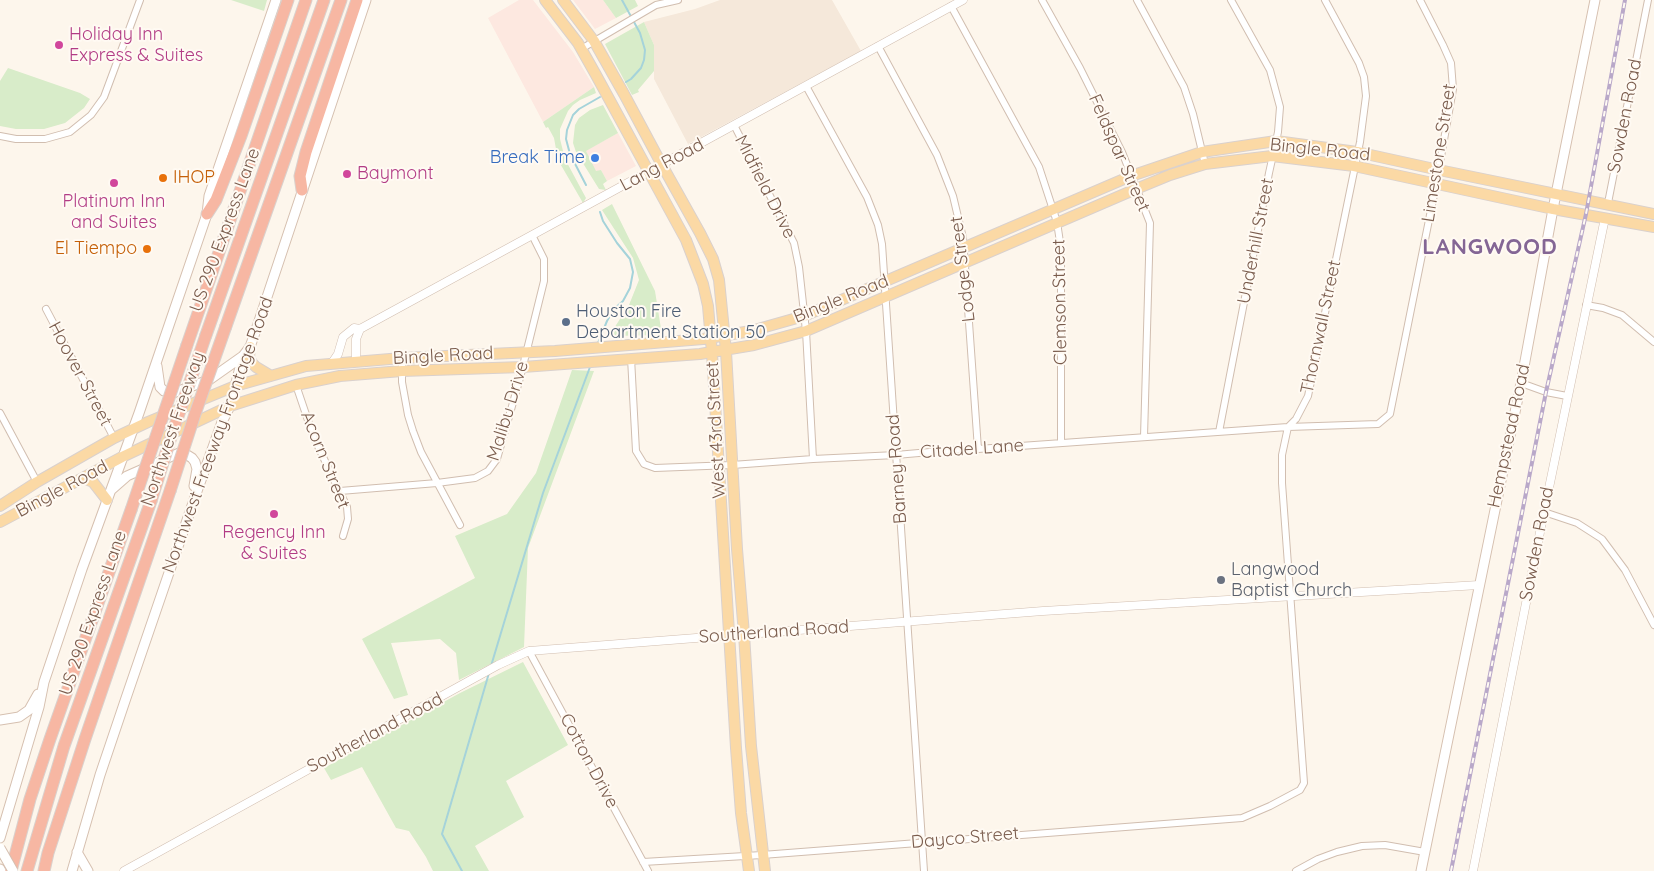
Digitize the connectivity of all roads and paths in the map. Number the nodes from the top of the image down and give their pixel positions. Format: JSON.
{"nodes":[{"id":1,"x":140,"y":0,"type":"edge"},
{"id":2,"x":276,"y":0,"type":"edge"},
{"id":3,"x":288,"y":0,"type":"edge"},
{"id":4,"x":306,"y":0,"type":"edge"},
{"id":5,"x":324,"y":0,"type":"edge"},
{"id":6,"x":341,"y":0,"type":"edge"},
{"id":7,"x":357,"y":0,"type":"edge"},
{"id":8,"x":366,"y":0,"type":"edge"},
{"id":9,"x":545,"y":0,"type":"edge"},
{"id":10,"x":563,"y":0,"type":"edge"},
{"id":11,"x":678,"y":0,"type":"edge"},
{"id":12,"x":963,"y":0,"type":"edge"},
{"id":13,"x":1042,"y":0,"type":"edge"},
{"id":14,"x":1137,"y":0,"type":"edge"},
{"id":15,"x":1231,"y":0,"type":"edge"},
{"id":16,"x":1325,"y":0,"type":"edge"},
{"id":17,"x":1420,"y":0,"type":"edge"},
{"id":18,"x":1595,"y":0,"type":"edge"},
{"id":19,"x":1648,"y":0,"type":"edge"},
{"id":20,"x":951,"y":6,"type":"junction"},
{"id":21,"x":594,"y":41,"type":"junction"},
{"id":22,"x":878,"y":46,"type":"junction"},
{"id":23,"x":581,"y":49,"type":"junction"},
{"id":24,"x":806,"y":86,"type":"junction"},
{"id":25,"x":734,"y":126,"type":"junction"},
{"id":26,"x":0,"y":136,"type":"edge"},
{"id":27,"x":1276,"y":141,"type":"junction"},
{"id":28,"x":1202,"y":152,"type":"junction"},
{"id":29,"x":1357,"y":152,"type":"junction"},
{"id":30,"x":1272,"y":156,"type":"junction"},
{"id":31,"x":1205,"y":164,"type":"junction"},
{"id":32,"x":662,"y":165,"type":"junction"},
{"id":33,"x":1354,"y":166,"type":"junction"},
{"id":34,"x":1438,"y":170,"type":"junction"},
{"id":35,"x":648,"y":172,"type":"junction"},
{"id":36,"x":1131,"y":176,"type":"junction"},
{"id":37,"x":1436,"y":184,"type":"junction"},
{"id":38,"x":1136,"y":189,"type":"junction"},
{"id":39,"x":302,"y":190,"type":"junction"},
{"id":40,"x":1556,"y":194,"type":"junction"},
{"id":41,"x":1608,"y":203,"type":"junction"},
{"id":42,"x":1053,"y":209,"type":"junction"},
{"id":43,"x":1553,"y":209,"type":"junction"},
{"id":44,"x":207,"y":214,"type":"junction"},
{"id":45,"x":1654,"y":214,"type":"edge"},
{"id":46,"x":1605,"y":218,"type":"junction"},
{"id":47,"x":1057,"y":222,"type":"junction"},
{"id":48,"x":1654,"y":227,"type":"edge"},
{"id":49,"x":700,"y":232,"type":"junction"},
{"id":50,"x":532,"y":236,"type":"junction"},
{"id":51,"x":686,"y":240,"type":"junction"},
{"id":52,"x":964,"y":248,"type":"junction"},
{"id":53,"x":965,"y":263,"type":"junction"},
{"id":54,"x":886,"y":282,"type":"junction"},
{"id":55,"x":886,"y":298,"type":"junction"},
{"id":56,"x":1586,"y":305,"type":"junction"},
{"id":57,"x":46,"y":309,"type":"dead end"},
{"id":58,"x":804,"y":316,"type":"junction"},
{"id":59,"x":360,"y":329,"type":"junction"},
{"id":60,"x":806,"y":331,"type":"junction"},
{"id":61,"x":725,"y":336,"type":"junction"},
{"id":62,"x":711,"y":338,"type":"junction"},
{"id":63,"x":1654,"y":342,"type":"edge"},
{"id":64,"x":250,"y":347,"type":"junction"},
{"id":65,"x":726,"y":350,"type":"junction"},
{"id":66,"x":555,"y":351,"type":"junction"},
{"id":67,"x":526,"y":352,"type":"junction"},
{"id":68,"x":712,"y":352,"type":"junction"},
{"id":69,"x":158,"y":356,"type":"junction"},
{"id":70,"x":243,"y":356,"type":"junction"},
{"id":71,"x":402,"y":358,"type":"junction"},
{"id":72,"x":631,"y":358,"type":"junction"},
{"id":73,"x":356,"y":362,"type":"junction"},
{"id":74,"x":332,"y":363,"type":"junction"},
{"id":75,"x":556,"y":364,"type":"junction"},
{"id":76,"x":523,"y":367,"type":"junction"},
{"id":77,"x":402,"y":371,"type":"junction"},
{"id":78,"x":271,"y":376,"type":"junction"},
{"id":79,"x":1521,"y":383,"type":"junction"},
{"id":80,"x":299,"y":384,"type":"junction"},
{"id":81,"x":235,"y":386,"type":"junction"},
{"id":82,"x":1567,"y":396,"type":"junction"},
{"id":83,"x":230,"y":406,"type":"junction"},
{"id":84,"x":0,"y":413,"type":"edge"},
{"id":85,"x":1288,"y":428,"type":"junction"},
{"id":86,"x":134,"y":429,"type":"junction"},
{"id":87,"x":1219,"y":432,"type":"junction"},
{"id":88,"x":1144,"y":437,"type":"junction"},
{"id":89,"x":114,"y":438,"type":"junction"},
{"id":90,"x":1061,"y":442,"type":"junction"},
{"id":91,"x":978,"y":449,"type":"junction"},
{"id":92,"x":896,"y":455,"type":"junction"},
{"id":93,"x":122,"y":457,"type":"junction"},
{"id":94,"x":813,"y":459,"type":"junction"},
{"id":95,"x":732,"y":465,"type":"junction"},
{"id":96,"x":718,"y":466,"type":"junction"},
{"id":97,"x":84,"y":478,"type":"junction"},
{"id":98,"x":38,"y":482,"type":"junction"},
{"id":99,"x":437,"y":484,"type":"junction"},
{"id":100,"x":340,"y":491,"type":"junction"},
{"id":101,"x":109,"y":495,"type":"junction"},
{"id":102,"x":0,"y":506,"type":"edge"},
{"id":103,"x":191,"y":508,"type":"junction"},
{"id":104,"x":1544,"y":512,"type":"junction"},
{"id":105,"x":0,"y":522,"type":"edge"},
{"id":106,"x":460,"y":525,"type":"dead end"},
{"id":107,"x":343,"y":536,"type":"dead end"},
{"id":108,"x":737,"y":549,"type":"junction"},
{"id":109,"x":723,"y":550,"type":"junction"},
{"id":110,"x":1479,"y":585,"type":"junction"},
{"id":111,"x":1291,"y":595,"type":"junction"},
{"id":112,"x":908,"y":622,"type":"junction"},
{"id":113,"x":1654,"y":624,"type":"edge"},
{"id":114,"x":744,"y":634,"type":"junction"},
{"id":115,"x":728,"y":635,"type":"junction"},
{"id":116,"x":529,"y":652,"type":"junction"},
{"id":117,"x":44,"y":682,"type":"junction"},
{"id":118,"x":0,"y":720,"type":"edge"},
{"id":119,"x":751,"y":746,"type":"junction"},
{"id":120,"x":736,"y":748,"type":"junction"},
{"id":121,"x":1283,"y":799,"type":"joint"},
{"id":122,"x":0,"y":838,"type":"edge"},
{"id":123,"x":922,"y":842,"type":"junction"},
{"id":124,"x":0,"y":848,"type":"edge"},
{"id":125,"x":77,"y":852,"type":"junction"},
{"id":126,"x":1425,"y":852,"type":"junction"},
{"id":127,"x":762,"y":854,"type":"junction"},
{"id":128,"x":746,"y":856,"type":"junction"},
{"id":129,"x":643,"y":862,"type":"junction"},
{"id":130,"x":12,"y":871,"type":"edge"},
{"id":131,"x":27,"y":871,"type":"edge"},
{"id":132,"x":44,"y":871,"type":"edge"},
{"id":133,"x":72,"y":871,"type":"edge"},
{"id":134,"x":88,"y":871,"type":"edge"},
{"id":135,"x":124,"y":871,"type":"edge"},
{"id":136,"x":648,"y":871,"type":"edge"},
{"id":137,"x":750,"y":871,"type":"edge"},
{"id":138,"x":765,"y":871,"type":"edge"},
{"id":139,"x":924,"y":871,"type":"edge"},
{"id":140,"x":1296,"y":871,"type":"edge"},
{"id":141,"x":1421,"y":871,"type":"edge"},
{"id":142,"x":1473,"y":871,"type":"edge"}],
"edges":[{"from":1,"to":26,"type":"street"},
{"from":2,"to":44,"type":"main road"},
{"from":3,"to":44,"type":"highway"},
{"from":4,"to":130,"type":"highway","name":"Northwest Freeway","bridge":true},
{"from":5,"to":131,"type":"highway","name":"US 290 Express Lane","bridge":true},
{"from":6,"to":132,"type":"highway","name":"Northwest Freeway","bridge":true},
{"from":7,"to":39,"type":"highway"},
{"from":8,"to":39,"type":"main road","name":"Northwest Freeway Frontage Road"},
{"from":9,"to":23,"type":"main road","name":"West 43rd Street"},
{"from":10,"to":21,"type":"main road","name":"West 43rd Street"},
{"from":11,"to":21,"type":"street"},
{"from":12,"to":20,"type":"street","name":"Lang Road"},
{"from":13,"to":36,"type":"street","name":"Feldspar Street"},
{"from":14,"to":28,"type":"street"},
{"from":15,"to":27,"type":"street","name":"Underhill Street"},
{"from":16,"to":29,"type":"street","name":"Thornwall Street"},
{"from":17,"to":34,"type":"street","name":"Limestone Street"},
{"from":18,"to":40,"type":"main road","name":"Hempstead Road"},
{"from":19,"to":41,"type":"street","name":"Sowden Road"},
{"from":20,"to":22,"type":"street","name":"Lang Road"},
{"from":20,"to":42,"type":"street","name":"Clemson Street"},
{"from":21,"to":23,"type":"street"},
{"from":21,"to":32,"type":"main road","name":"West 43rd Street"},
{"from":22,"to":24,"type":"street","name":"Lang Road"},
{"from":22,"to":52,"type":"street","name":"Lodge Street"},
{"from":23,"to":35,"type":"main road","name":"West 43rd Street"},
{"from":24,"to":25,"type":"street","name":"Lang Road"},
{"from":24,"to":54,"type":"street","name":"Barney Road"},
{"from":25,"to":32,"type":"street","name":"Lang Road"},
{"from":25,"to":58,"type":"street","name":"Midfield Drive"},
{"from":27,"to":28,"type":"main road","name":"Bingle Road"},
{"from":27,"to":29,"type":"main road","name":"Bingle Road"},
{"from":27,"to":30,"type":"street","name":"Underhill Street"},
{"from":28,"to":31,"type":"street"},
{"from":28,"to":36,"type":"main road","name":"Bingle Road"},
{"from":29,"to":33,"type":"street","name":"Thornwall Street"},
{"from":29,"to":34,"type":"main road","name":"Bingle Road"},
{"from":30,"to":31,"type":"main road","name":"Bingle Road"},
{"from":30,"to":33,"type":"main road","name":"Bingle Road"},
{"from":30,"to":87,"type":"street","name":"Underhill Street"},
{"from":31,"to":38,"type":"main road","name":"Bingle Road"},
{"from":32,"to":35,"type":"street","name":"Lang Road"},
{"from":32,"to":49,"type":"main road","name":"West 43rd Street"},
{"from":33,"to":37,"type":"main road","name":"Bingle Road"},
{"from":33,"to":85,"type":"street","name":"Thornwall Street"},
{"from":34,"to":37,"type":"street","name":"Limestone Street"},
{"from":34,"to":40,"type":"main road","name":"Bingle Road"},
{"from":35,"to":50,"type":"street","name":"Lang Road"},
{"from":35,"to":51,"type":"main road","name":"West 43rd Street"},
{"from":36,"to":38,"type":"street","name":"Feldspar Street"},
{"from":36,"to":42,"type":"main road","name":"Bingle Road"},
{"from":37,"to":43,"type":"main road","name":"Bingle Road"},
{"from":37,"to":85,"type":"street","name":"Limestone Street"},
{"from":38,"to":47,"type":"main road","name":"Bingle Road"},
{"from":38,"to":88,"type":"street","name":"Feldspar Street"},
{"from":39,"to":64,"type":"main road","name":"Northwest Freeway Frontage Road"},
{"from":40,"to":41,"type":"main road","name":"Bingle Road"},
{"from":40,"to":43,"type":"main road","name":"Hempstead Road"},
{"from":41,"to":45,"type":"main road","name":"Bingle Road"},
{"from":42,"to":47,"type":"street","name":"Clemson Street"},
{"from":42,"to":52,"type":"main road","name":"Bingle Road"},
{"from":43,"to":46,"type":"main road","name":"Bingle Road"},
{"from":43,"to":79,"type":"main road","name":"Hempstead Road"},
{"from":44,"to":69,"type":"main road"},
{"from":46,"to":48,"type":"main road","name":"Bingle Road"},
{"from":46,"to":56,"type":"street","name":"Sowden Road"},
{"from":47,"to":53,"type":"main road","name":"Bingle Road"},
{"from":47,"to":90,"type":"street","name":"Clemson Street"},
{"from":49,"to":51,"type":"main road"},
{"from":49,"to":61,"type":"main road","name":"West 43rd Street"},
{"from":50,"to":59,"type":"street","name":"Lang Road"},
{"from":50,"to":67,"type":"street","name":"Malibu Drive"},
{"from":51,"to":62,"type":"main road","name":"West 43rd Street"},
{"from":52,"to":53,"type":"street","name":"Lodge Street"},
{"from":52,"to":54,"type":"main road","name":"Bingle Road"},
{"from":53,"to":55,"type":"main road","name":"Bingle Road"},
{"from":53,"to":91,"type":"street","name":"Lodge Street"},
{"from":54,"to":55,"type":"street","name":"Barney Road"},
{"from":54,"to":58,"type":"main road","name":"Bingle Road"},
{"from":55,"to":60,"type":"main road","name":"Bingle Road"},
{"from":55,"to":92,"type":"street","name":"Barney Road"},
{"from":56,"to":63,"type":"street"},
{"from":56,"to":82,"type":"street","name":"Sowden Road"},
{"from":57,"to":89,"type":"street","name":"Hoover Street"},
{"from":58,"to":60,"type":"street","name":"Midfield Drive"},
{"from":58,"to":61,"type":"main road","name":"Bingle Road"},
{"from":59,"to":73,"type":"street"},
{"from":59,"to":74,"type":"street","name":"Lang Road"},
{"from":60,"to":65,"type":"main road","name":"Bingle Road"},
{"from":60,"to":94,"type":"street","name":"Midfield Drive"},
{"from":61,"to":62,"type":"main road","name":"Bingle Road"},
{"from":61,"to":65,"type":"main road","name":"West 43rd Street"},
{"from":62,"to":66,"type":"main road","name":"Bingle Road"},
{"from":62,"to":68,"type":"main road","name":"West 43rd Street"},
{"from":64,"to":70,"type":"main road","name":"Northwest Freeway Frontage Road"},
{"from":64,"to":78,"type":"main road"},
{"from":65,"to":68,"type":"main road","name":"Bingle Road"},
{"from":65,"to":95,"type":"main road","name":"West 43rd Street"},
{"from":66,"to":67,"type":"main road","name":"Bingle Road"},
{"from":66,"to":75,"type":"main road"},
{"from":67,"to":71,"type":"main road","name":"Bingle Road"},
{"from":67,"to":76,"type":"street","name":"Malibu Drive"},
{"from":68,"to":72,"type":"main road","name":"Bingle Road"},
{"from":68,"to":96,"type":"main road","name":"West 43rd Street"},
{"from":69,"to":70,"type":"main road"},
{"from":69,"to":86,"type":"main road"},
{"from":70,"to":81,"type":"main road","name":"Northwest Freeway Frontage Road"},
{"from":71,"to":73,"type":"main road","name":"Bingle Road"},
{"from":71,"to":77,"type":"street"},
{"from":72,"to":75,"type":"main road","name":"Bingle Road"},
{"from":72,"to":96,"type":"street","name":"Citadel Lane"},
{"from":73,"to":74,"type":"main road","name":"Bingle Road"},
{"from":73,"to":80,"type":"main road"},
{"from":74,"to":78,"type":"main road","name":"Bingle Road"},
{"from":75,"to":76,"type":"main road","name":"Bingle Road"},
{"from":76,"to":77,"type":"main road","name":"Bingle Road"},
{"from":76,"to":99,"type":"street","name":"Malibu Drive"},
{"from":77,"to":80,"type":"main road","name":"Bingle Road"},
{"from":77,"to":99,"type":"street"},
{"from":78,"to":81,"type":"main road","name":"Bingle Road"},
{"from":79,"to":82,"type":"street"},
{"from":79,"to":110,"type":"main road","name":"Hempstead Road"},
{"from":80,"to":83,"type":"main road","name":"Bingle Road"},
{"from":80,"to":100,"type":"street","name":"Acorn Street"},
{"from":81,"to":83,"type":"main road","name":"Northwest Freeway Frontage Road"},
{"from":81,"to":86,"type":"main road","name":"Bingle Road"},
{"from":82,"to":104,"type":"street","name":"Sowden Road"},
{"from":83,"to":93,"type":"main road","name":"Bingle Road"},
{"from":83,"to":103,"type":"main road","name":"Northwest Freeway Frontage Road"},
{"from":84,"to":98,"type":"street"},
{"from":85,"to":87,"type":"street","name":"Citadel Lane"},
{"from":85,"to":111,"type":"street","name":"Thornwall Street"},
{"from":86,"to":89,"type":"main road","name":"Bingle Road"},
{"from":86,"to":93,"type":"main road"},
{"from":87,"to":88,"type":"street","name":"Citadel Lane"},
{"from":88,"to":90,"type":"street","name":"Citadel Lane"},
{"from":89,"to":98,"type":"main road","name":"Bingle Road"},
{"from":90,"to":91,"type":"street","name":"Citadel Lane"},
{"from":91,"to":92,"type":"street","name":"Citadel Lane"},
{"from":92,"to":94,"type":"street","name":"Citadel Lane"},
{"from":92,"to":112,"type":"street","name":"Barney Road"},
{"from":93,"to":97,"type":"main road","name":"Bingle Road"},
{"from":93,"to":101,"type":"main road"},
{"from":94,"to":95,"type":"street","name":"Citadel Lane"},
{"from":95,"to":96,"type":"street","name":"Citadel Lane"},
{"from":95,"to":108,"type":"main road","name":"West 43rd Street"},
{"from":96,"to":109,"type":"main road","name":"West 43rd Street"},
{"from":97,"to":101,"type":"main road"},
{"from":97,"to":105,"type":"main road","name":"Bingle Road"},
{"from":98,"to":102,"type":"main road","name":"Bingle Road"},
{"from":99,"to":100,"type":"street","name":"Malibu Drive"},
{"from":99,"to":106,"type":"street"},
{"from":100,"to":107,"type":"street","name":"Acorn Street"},
{"from":101,"to":103,"type":"main road"},
{"from":101,"to":117,"type":"main road"},
{"from":103,"to":125,"type":"main road","name":"Northwest Freeway Frontage Road"},
{"from":104,"to":113,"type":"street"},
{"from":104,"to":142,"type":"street","name":"Sowden Road"},
{"from":108,"to":109,"type":"main road"},
{"from":108,"to":114,"type":"main road","name":"West 43rd Street"},
{"from":109,"to":115,"type":"main road","name":"West 43rd Street"},
{"from":110,"to":111,"type":"street","name":"Southerland Road"},
{"from":110,"to":126,"type":"main road","name":"Hempstead Road"},
{"from":111,"to":112,"type":"street","name":"Southerland Road"},
{"from":111,"to":121,"type":"street","name":"Thornwall Street"},
{"from":112,"to":114,"type":"street","name":"Southerland Road"},
{"from":112,"to":123,"type":"street","name":"Barney Road"},
{"from":114,"to":115,"type":"street","name":"Southerland Road"},
{"from":114,"to":119,"type":"main road","name":"West 43rd Street"},
{"from":115,"to":116,"type":"street","name":"Southerland Road"},
{"from":115,"to":120,"type":"main road","name":"West 43rd Street"},
{"from":116,"to":129,"type":"street","name":"Cotton Drive"},
{"from":116,"to":135,"type":"street","name":"Southerland Road"},
{"from":117,"to":118,"type":"main road"},
{"from":117,"to":122,"type":"main road"},
{"from":119,"to":120,"type":"main road"},
{"from":119,"to":127,"type":"main road","name":"West 43rd Street"},
{"from":120,"to":128,"type":"main road","name":"West 43rd Street"},
{"from":121,"to":123,"type":"street","name":"Dayco Street"},
{"from":123,"to":127,"type":"street","name":"Dayco Street"},
{"from":123,"to":139,"type":"street","name":"Barney Road"},
{"from":124,"to":130,"type":"main road","bridge":true},
{"from":125,"to":133,"type":"main road","name":"Northwest Freeway Frontage Road"},
{"from":125,"to":134,"type":"main road"},
{"from":126,"to":140,"type":"street"},
{"from":126,"to":141,"type":"main road","name":"Hempstead Road"},
{"from":127,"to":128,"type":"street","name":"Dayco Street"},
{"from":127,"to":138,"type":"main road","name":"West 43rd Street"},
{"from":128,"to":129,"type":"street","name":"Dayco Street"},
{"from":128,"to":137,"type":"main road","name":"West 43rd Street"},
{"from":129,"to":136,"type":"street","name":"Cotton Drive"}]}
